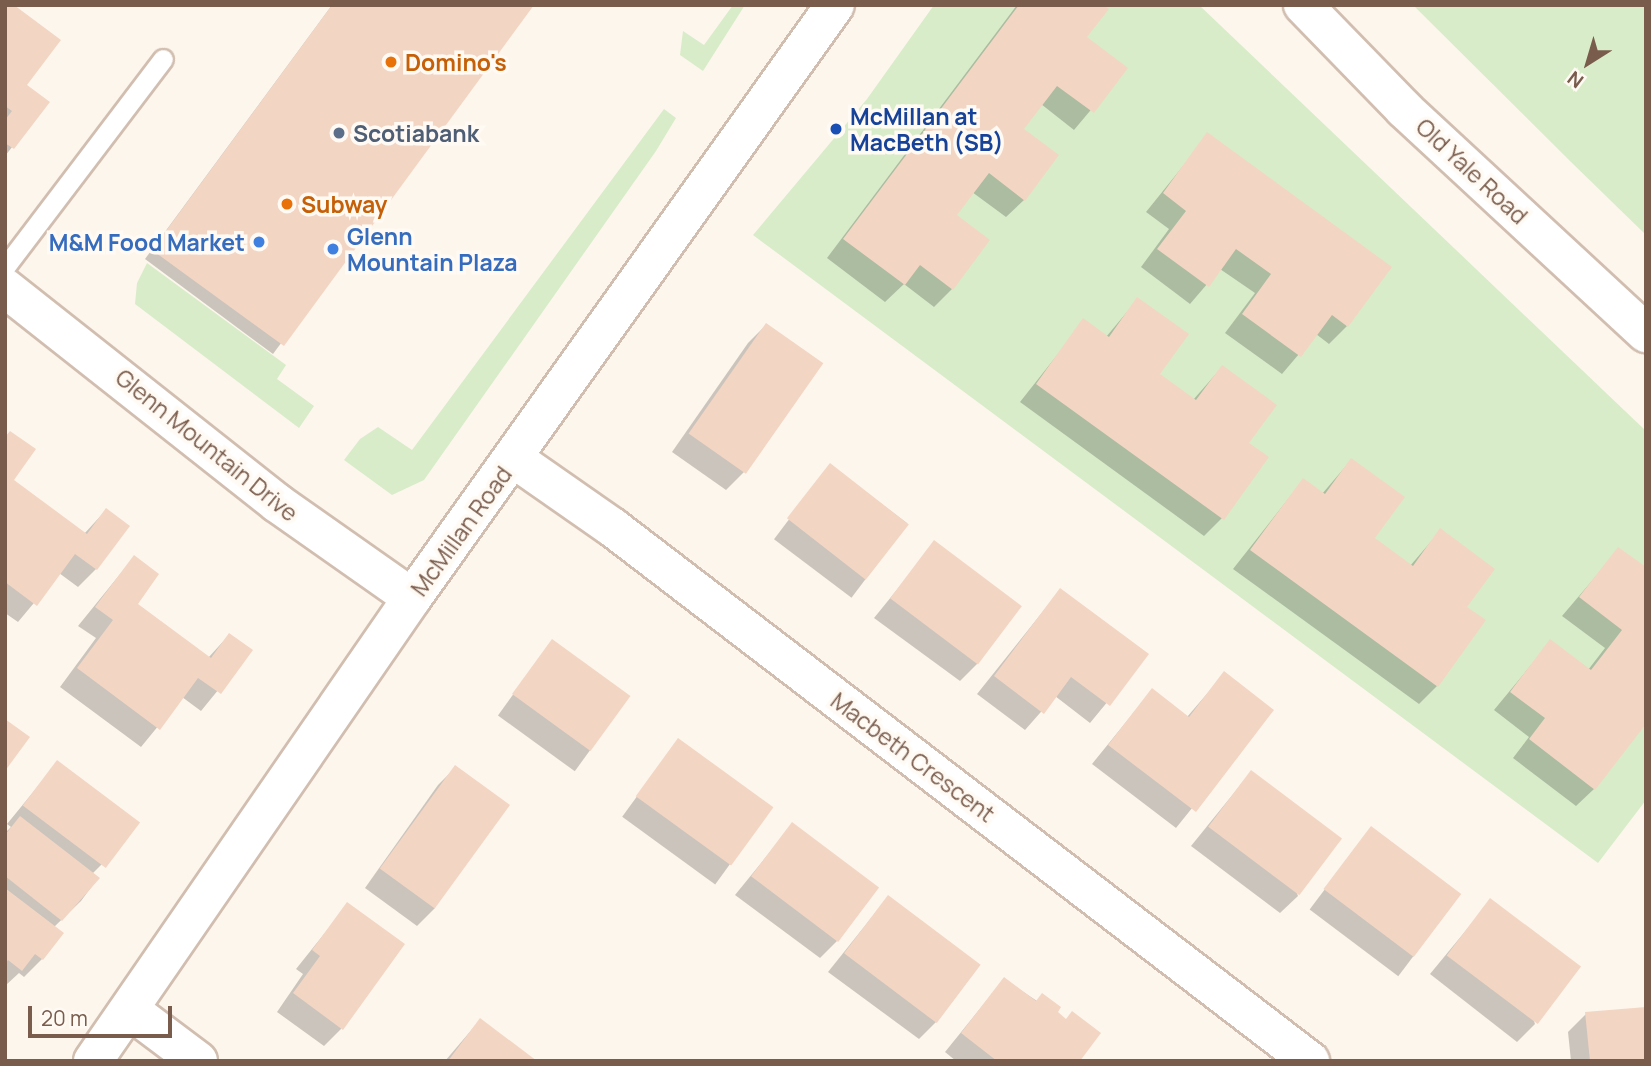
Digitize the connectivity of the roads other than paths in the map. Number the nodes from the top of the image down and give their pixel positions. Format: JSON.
{"nodes":[{"id":1,"x":835,"y":5,"type":"edge"},
{"id":2,"x":1303,"y":5,"type":"edge"},
{"id":3,"x":163,"y":59,"type":"dead end"},
{"id":4,"x":5,"y":267,"type":"edge"},
{"id":5,"x":5,"y":288,"type":"edge"},
{"id":6,"x":1646,"y":332,"type":"edge"},
{"id":7,"x":513,"y":458,"type":"junction"},
{"id":8,"x":412,"y":598,"type":"junction"},
{"id":9,"x":130,"y":1010,"type":"junction"},
{"id":10,"x":93,"y":1061,"type":"edge"},
{"id":11,"x":198,"y":1061,"type":"edge"},
{"id":12,"x":1310,"y":1061,"type":"edge"}],
"edges":[{"from":1,"to":7,"type":"main road","name":"McMillan Road"},
{"from":2,"to":6,"type":"main road","name":"Old Yale Road"},
{"from":3,"to":4,"type":"lane"},
{"from":5,"to":8,"type":"main road","name":"Glenn Mountain Drive"},
{"from":7,"to":8,"type":"main road","name":"McMillan Road"},
{"from":7,"to":12,"type":"main road","name":"Macbeth Crescent"},
{"from":8,"to":9,"type":"main road","name":"McMillan Road"},
{"from":9,"to":10,"type":"main road","name":"McMillan Road"},
{"from":9,"to":11,"type":"main road"}]}
